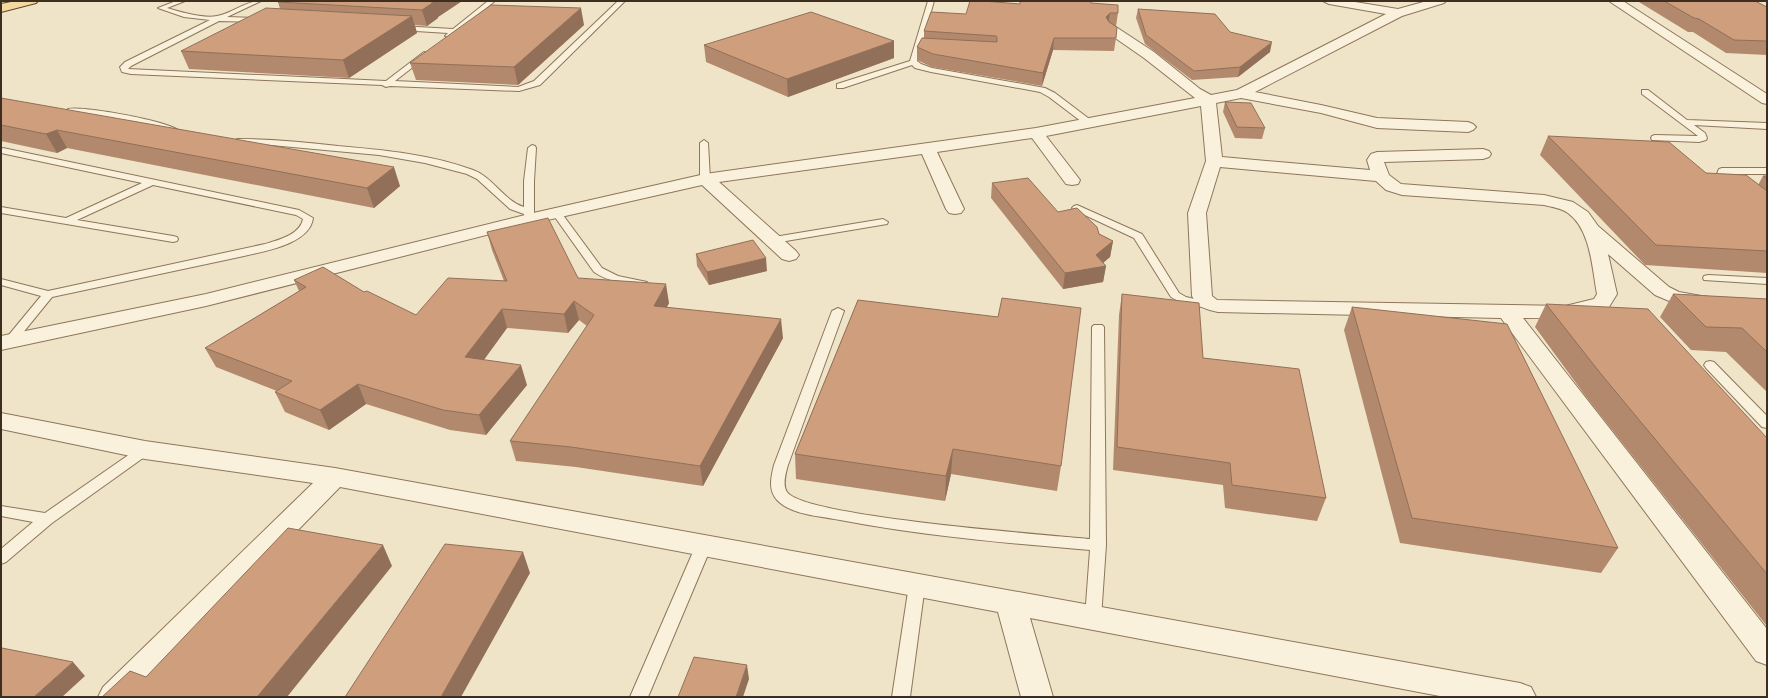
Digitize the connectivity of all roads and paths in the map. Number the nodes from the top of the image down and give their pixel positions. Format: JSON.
{"nodes":[{"id":1,"x":32,"y":1,"type":"edge"},
{"id":2,"x":182,"y":1,"type":"edge"},
{"id":3,"x":258,"y":1,"type":"edge"},
{"id":4,"x":492,"y":1,"type":"edge"},
{"id":5,"x":622,"y":1,"type":"edge"},
{"id":6,"x":931,"y":1,"type":"edge"},
{"id":7,"x":1329,"y":1,"type":"edge"},
{"id":8,"x":1440,"y":1,"type":"edge"},
{"id":9,"x":1615,"y":1,"type":"edge"},
{"id":10,"x":1,"y":8,"type":"edge"},
{"id":11,"x":1398,"y":13,"type":"junction"},
{"id":12,"x":219,"y":18,"type":"junction"},
{"id":13,"x":266,"y":21,"type":"edge"},
{"id":14,"x":392,"y":28,"type":"edge"},
{"id":15,"x":1112,"y":30,"type":"edge"},
{"id":16,"x":454,"y":31,"type":"junction"},
{"id":17,"x":442,"y":41,"type":"edge"},
{"id":18,"x":430,"y":50,"type":"edge"},
{"id":19,"x":914,"y":62,"type":"junction"},
{"id":20,"x":386,"y":85,"type":"junction"},
{"id":21,"x":840,"y":86,"type":"dead end"},
{"id":22,"x":1645,"y":92,"type":"dead end"},
{"id":23,"x":1241,"y":94,"type":"junction"},
{"id":24,"x":1208,"y":100,"type":"junction"},
{"id":25,"x":1767,"y":100,"type":"edge"},
{"id":26,"x":66,"y":110,"type":"edge"},
{"id":27,"x":1684,"y":122,"type":"junction"},
{"id":28,"x":1089,"y":123,"type":"junction"},
{"id":29,"x":1767,"y":126,"type":"edge"},
{"id":30,"x":1468,"y":127,"type":"dead end"},
{"id":31,"x":1036,"y":133,"type":"junction"},
{"id":32,"x":185,"y":135,"type":"edge"},
{"id":33,"x":1655,"y":138,"type":"dead end"},
{"id":34,"x":226,"y":141,"type":"edge"},
{"id":35,"x":704,"y":143,"type":"dead end"},
{"id":36,"x":532,"y":148,"type":"dead end"},
{"id":37,"x":927,"y":148,"type":"junction"},
{"id":38,"x":3,"y":151,"type":"dead end"},
{"id":39,"x":1483,"y":154,"type":"dead end"},
{"id":40,"x":1214,"y":161,"type":"junction"},
{"id":41,"x":1767,"y":171,"type":"edge"},
{"id":42,"x":1381,"y":176,"type":"junction"},
{"id":43,"x":705,"y":179,"type":"junction"},
{"id":44,"x":1072,"y":180,"type":"dead end"},
{"id":45,"x":152,"y":182,"type":"junction"},
{"id":46,"x":1738,"y":191,"type":"edge"},
{"id":47,"x":1076,"y":208,"type":"edge"},
{"id":48,"x":955,"y":209,"type":"dead end"},
{"id":49,"x":3,"y":212,"type":"edge"},
{"id":50,"x":557,"y":213,"type":"junction"},
{"id":51,"x":529,"y":216,"type":"junction"},
{"id":52,"x":67,"y":221,"type":"junction"},
{"id":53,"x":883,"y":222,"type":"dead end"},
{"id":54,"x":1592,"y":230,"type":"junction"},
{"id":55,"x":173,"y":239,"type":"dead end"},
{"id":56,"x":774,"y":240,"type":"junction"},
{"id":57,"x":789,"y":255,"type":"dead end"},
{"id":58,"x":1708,"y":278,"type":"dead end"},
{"id":59,"x":1767,"y":280,"type":"edge"},
{"id":60,"x":1,"y":282,"type":"edge"},
{"id":61,"x":655,"y":287,"type":"edge"},
{"id":62,"x":48,"y":294,"type":"junction"},
{"id":63,"x":1720,"y":302,"type":"edge"},
{"id":64,"x":1208,"y":304,"type":"junction"},
{"id":65,"x":838,"y":311,"type":"dead end"},
{"id":66,"x":1507,"y":312,"type":"junction"},
{"id":67,"x":1098,"y":327,"type":"dead end"},
{"id":68,"x":5,"y":342,"type":"edge"},
{"id":69,"x":1710,"y":365,"type":"dead end"},
{"id":70,"x":1,"y":421,"type":"edge"},
{"id":71,"x":1767,"y":424,"type":"edge"},
{"id":72,"x":145,"y":450,"type":"junction"},
{"id":73,"x":335,"y":477,"type":"junction"},
{"id":74,"x":1,"y":511,"type":"edge"},
{"id":75,"x":47,"y":520,"type":"junction"},
{"id":76,"x":1098,"y":545,"type":"junction"},
{"id":77,"x":704,"y":546,"type":"junction"},
{"id":78,"x":1,"y":558,"type":"edge"},
{"id":79,"x":916,"y":585,"type":"junction"},
{"id":80,"x":1010,"y":602,"type":"junction"},
{"id":81,"x":1093,"y":618,"type":"junction"},
{"id":82,"x":1767,"y":652,"type":"edge"},
{"id":83,"x":114,"y":697,"type":"edge"},
{"id":84,"x":639,"y":697,"type":"edge"},
{"id":85,"x":901,"y":697,"type":"edge"},
{"id":86,"x":1037,"y":697,"type":"edge"},
{"id":87,"x":1520,"y":697,"type":"edge"}],
"edges":[{"from":1,"to":10,"type":"main road"},
{"from":2,"to":12,"type":"lane"},
{"from":3,"to":12,"type":"lane"},
{"from":4,"to":16,"type":"lane"},
{"from":5,"to":20,"type":"lane"},
{"from":6,"to":19,"type":"lane"},
{"from":7,"to":11,"type":"street"},
{"from":8,"to":11,"type":"street"},
{"from":9,"to":25,"type":"street"},
{"from":11,"to":23,"type":"street"},
{"from":12,"to":13,"type":"lane"},
{"from":12,"to":20,"type":"lane"},
{"from":14,"to":16,"type":"lane"},
{"from":15,"to":24,"type":"street"},
{"from":16,"to":17,"type":"lane"},
{"from":18,"to":20,"type":"lane"},
{"from":19,"to":21,"type":"lane"},
{"from":19,"to":28,"type":"lane"},
{"from":22,"to":27,"type":"lane"},
{"from":23,"to":24,"type":"street"},
{"from":23,"to":30,"type":"street"},
{"from":24,"to":28,"type":"street"},
{"from":24,"to":40,"type":"street"},
{"from":26,"to":32,"type":"lane"},
{"from":27,"to":29,"type":"lane"},
{"from":27,"to":33,"type":"lane"},
{"from":28,"to":31,"type":"street"},
{"from":31,"to":37,"type":"street"},
{"from":31,"to":44,"type":"street"},
{"from":34,"to":51,"type":"lane"},
{"from":35,"to":43,"type":"lane"},
{"from":36,"to":51,"type":"lane"},
{"from":37,"to":43,"type":"street"},
{"from":37,"to":48,"type":"street"},
{"from":38,"to":45,"type":"lane"},
{"from":39,"to":42,"type":"street"},
{"from":40,"to":42,"type":"street"},
{"from":40,"to":64,"type":"street"},
{"from":41,"to":46,"type":"lane"},
{"from":42,"to":54,"type":"street"},
{"from":43,"to":50,"type":"street"},
{"from":43,"to":56,"type":"street"},
{"from":45,"to":52,"type":"lane"},
{"from":45,"to":62,"type":"lane"},
{"from":47,"to":64,"type":"lane"},
{"from":49,"to":52,"type":"lane"},
{"from":50,"to":51,"type":"street"},
{"from":50,"to":61,"type":"lane"},
{"from":51,"to":68,"type":"street"},
{"from":52,"to":55,"type":"lane"},
{"from":53,"to":56,"type":"lane"},
{"from":54,"to":63,"type":"street"},
{"from":54,"to":66,"type":"street"},
{"from":56,"to":57,"type":"street"},
{"from":58,"to":59,"type":"lane"},
{"from":60,"to":62,"type":"lane"},
{"from":62,"to":68,"type":"lane"},
{"from":64,"to":66,"type":"street"},
{"from":65,"to":76,"type":"lane"},
{"from":66,"to":82,"type":"street"},
{"from":67,"to":76,"type":"lane"},
{"from":69,"to":71,"type":"lane"},
{"from":70,"to":72,"type":"street"},
{"from":72,"to":73,"type":"street"},
{"from":72,"to":75,"type":"lane"},
{"from":73,"to":77,"type":"street"},
{"from":73,"to":83,"type":"street"},
{"from":74,"to":75,"type":"lane"},
{"from":75,"to":78,"type":"lane"},
{"from":76,"to":81,"type":"lane"},
{"from":77,"to":79,"type":"street"},
{"from":77,"to":84,"type":"lane"},
{"from":79,"to":80,"type":"street"},
{"from":79,"to":85,"type":"lane"},
{"from":80,"to":81,"type":"street"},
{"from":80,"to":86,"type":"street"},
{"from":81,"to":87,"type":"street"}]}
